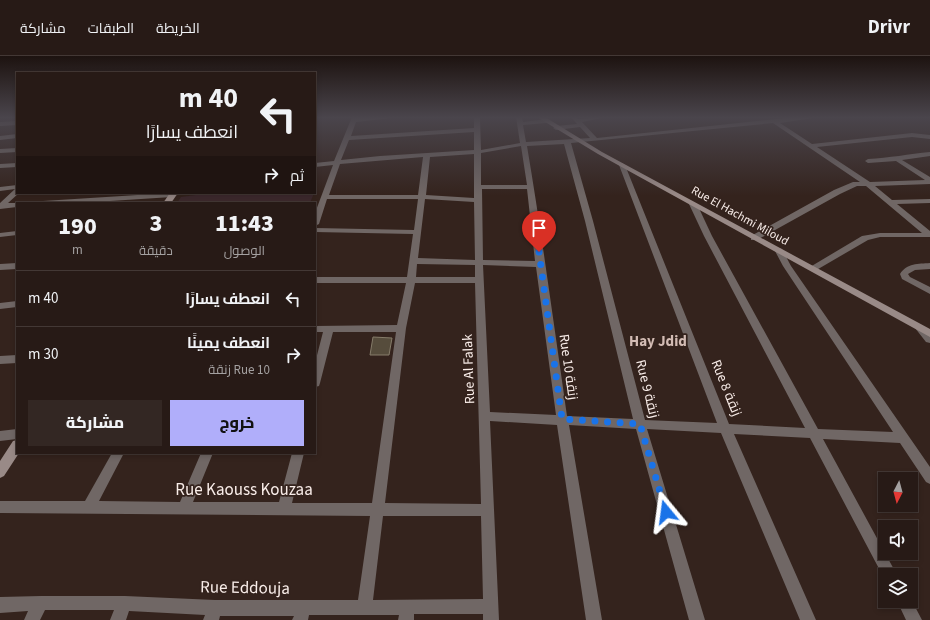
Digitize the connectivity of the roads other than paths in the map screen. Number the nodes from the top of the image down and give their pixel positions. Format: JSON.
{"nodes":[{"id":1,"x":344,"y":143,"type":"edge"},
{"id":2,"x":478,"y":143,"type":"edge"},
{"id":3,"x":538,"y":143,"type":"edge"},
{"id":4,"x":567,"y":143,"type":"edge"},
{"id":5,"x":582,"y":143,"type":"edge"},
{"id":6,"x":807,"y":143,"type":"edge"},
{"id":7,"x":834,"y":143,"type":"edge"},
{"id":8,"x":523,"y":144,"type":"junction"},
{"id":9,"x":811,"y":146,"type":"junction"},
{"id":10,"x":16,"y":150,"type":"edge"},
{"id":11,"x":0,"y":151,"type":"edge"},
{"id":12,"x":478,"y":152,"type":"junction"},
{"id":13,"x":930,"y":154,"type":"edge"},
{"id":14,"x":427,"y":155,"type":"junction"},
{"id":15,"x":899,"y":159,"type":"junction"},
{"id":16,"x":868,"y":161,"type":"dead end"},
{"id":17,"x":337,"y":162,"type":"junction"},
{"id":18,"x":16,"y":165,"type":"edge"},
{"id":19,"x":316,"y":165,"type":"edge"},
{"id":20,"x":622,"y":165,"type":"junction"},
{"id":21,"x":0,"y":166,"type":"edge"},
{"id":22,"x":930,"y":181,"type":"edge"},
{"id":23,"x":867,"y":183,"type":"junction"},
{"id":24,"x":479,"y":187,"type":"junction"},
{"id":25,"x":530,"y":187,"type":"junction"},
{"id":26,"x":16,"y":188,"type":"edge"},
{"id":27,"x":0,"y":189,"type":"edge"},
{"id":28,"x":16,"y":192,"type":"edge"},
{"id":29,"x":173,"y":194,"type":"edge"},
{"id":30,"x":326,"y":197,"type":"junction"},
{"id":31,"x":422,"y":197,"type":"junction"},
{"id":32,"x":478,"y":200,"type":"junction"},
{"id":33,"x":930,"y":201,"type":"edge"},
{"id":34,"x":57,"y":202,"type":"edge"},
{"id":35,"x":890,"y":202,"type":"junction"},
{"id":36,"x":692,"y":204,"type":"junction"},
{"id":37,"x":16,"y":205,"type":"edge"},
{"id":38,"x":1,"y":206,"type":"edge"},
{"id":39,"x":316,"y":222,"type":"edge"},
{"id":40,"x":316,"y":230,"type":"edge"},
{"id":41,"x":418,"y":232,"type":"junction"},
{"id":42,"x":16,"y":233,"type":"edge"},
{"id":43,"x":0,"y":235,"type":"edge"},
{"id":44,"x":930,"y":235,"type":"edge"},
{"id":45,"x":754,"y":238,"type":"junction"},
{"id":46,"x":779,"y":251,"type":"junction"},
{"id":47,"x":413,"y":261,"type":"junction"},
{"id":48,"x":479,"y":263,"type":"junction"},
{"id":49,"x":540,"y":264,"type":"junction"},
{"id":50,"x":16,"y":266,"type":"edge"},
{"id":51,"x":930,"y":266,"type":"edge"},
{"id":52,"x":0,"y":267,"type":"edge"},
{"id":53,"x":813,"y":270,"type":"junction"},
{"id":54,"x":316,"y":280,"type":"edge"},
{"id":55,"x":480,"y":280,"type":"junction"},
{"id":56,"x":411,"y":281,"type":"junction"},
{"id":57,"x":930,"y":291,"type":"edge"},
{"id":58,"x":16,"y":304,"type":"edge"},
{"id":59,"x":0,"y":306,"type":"edge"},
{"id":60,"x":401,"y":328,"type":"junction"},
{"id":61,"x":920,"y":328,"type":"junction"},
{"id":62,"x":316,"y":329,"type":"edge"},
{"id":63,"x":329,"y":329,"type":"junction"},
{"id":64,"x":930,"y":333,"type":"edge"},
{"id":65,"x":930,"y":339,"type":"edge"},
{"id":66,"x":16,"y":359,"type":"edge"},
{"id":67,"x":0,"y":360,"type":"edge"},
{"id":68,"x":316,"y":379,"type":"edge"},
{"id":69,"x":484,"y":416,"type":"junction"},
{"id":70,"x":562,"y":419,"type":"junction"},
{"id":71,"x":640,"y":424,"type":"junction"},
{"id":72,"x":725,"y":428,"type":"junction"},
{"id":73,"x":814,"y":433,"type":"junction"},
{"id":74,"x":16,"y":434,"type":"edge"},
{"id":75,"x":0,"y":436,"type":"edge"},
{"id":76,"x":901,"y":438,"type":"junction"},
{"id":77,"x":16,"y":447,"type":"edge"},
{"id":78,"x":117,"y":454,"type":"edge"},
{"id":79,"x":207,"y":454,"type":"edge"},
{"id":80,"x":298,"y":454,"type":"edge"},
{"id":81,"x":0,"y":472,"type":"edge"},
{"id":82,"x":930,"y":478,"type":"edge"},
{"id":83,"x":0,"y":507,"type":"edge"},
{"id":84,"x":89,"y":508,"type":"junction"},
{"id":85,"x":184,"y":508,"type":"junction"},
{"id":86,"x":284,"y":509,"type":"junction"},
{"id":87,"x":378,"y":509,"type":"junction"},
{"id":88,"x":487,"y":510,"type":"junction"},
{"id":89,"x":886,"y":568,"type":"edge"},
{"id":90,"x":41,"y":603,"type":"junction"},
{"id":91,"x":125,"y":604,"type":"junction"},
{"id":92,"x":0,"y":605,"type":"edge"},
{"id":93,"x":365,"y":607,"type":"junction"},
{"id":94,"x":908,"y":608,"type":"edge"},
{"id":95,"x":490,"y":613,"type":"edge"},
{"id":96,"x":213,"y":614,"type":"edge"},
{"id":97,"x":301,"y":614,"type":"edge"},
{"id":98,"x":407,"y":614,"type":"edge"},
{"id":99,"x":32,"y":620,"type":"edge"},
{"id":100,"x":118,"y":620,"type":"edge"},
{"id":101,"x":594,"y":620,"type":"edge"},
{"id":102,"x":697,"y":620,"type":"edge"},
{"id":103,"x":808,"y":620,"type":"edge"},
{"id":104,"x":914,"y":620,"type":"edge"}],
"edges":[{"from":1,"to":17,"type":"street"},
{"from":2,"to":12,"type":"street","name":"Rue Al Falak"},
{"from":3,"to":8,"type":"street"},
{"from":4,"to":71,"type":"street","name":"Rue 9 زنقة"},
{"from":5,"to":20,"type":"street","name":"Rue El Hachmi Miloud"},
{"from":6,"to":9,"type":"street"},
{"from":7,"to":9,"type":"street"},
{"from":8,"to":12,"type":"street"},
{"from":8,"to":25,"type":"street","name":"Rue 10 زنقة"},
{"from":9,"to":23,"type":"street"},
{"from":10,"to":11,"type":"street"},
{"from":12,"to":14,"type":"street"},
{"from":12,"to":24,"type":"street","name":"Rue Al Falak"},
{"from":13,"to":15,"type":"street"},
{"from":14,"to":17,"type":"street"},
{"from":14,"to":31,"type":"street"},
{"from":15,"to":16,"type":"street"},
{"from":15,"to":22,"type":"street"},
{"from":17,"to":19,"type":"street"},
{"from":17,"to":30,"type":"street"},
{"from":18,"to":21,"type":"street"},
{"from":20,"to":36,"type":"street","name":"Rue El Hachmi Miloud"},
{"from":20,"to":72,"type":"street","name":"Rue 8 زنقة"},
{"from":22,"to":23,"type":"street"},
{"from":23,"to":35,"type":"street"},
{"from":23,"to":45,"type":"street"},
{"from":24,"to":25,"type":"street"},
{"from":24,"to":32,"type":"street","name":"Rue Al Falak"},
{"from":25,"to":49,"type":"street","name":"Rue 10 زنقة"},
{"from":26,"to":27,"type":"street"},
{"from":28,"to":38,"type":"street"},
{"from":29,"to":34,"type":"street"},
{"from":30,"to":31,"type":"street"},
{"from":30,"to":39,"type":"street"},
{"from":31,"to":32,"type":"street"},
{"from":31,"to":41,"type":"street"},
{"from":32,"to":48,"type":"street","name":"Rue Al Falak"},
{"from":33,"to":35,"type":"street"},
{"from":35,"to":44,"type":"street"},
{"from":36,"to":45,"type":"street","name":"Rue El Hachmi Miloud"},
{"from":36,"to":73,"type":"street"},
{"from":37,"to":38,"type":"street"},
{"from":40,"to":41,"type":"street"},
{"from":41,"to":47,"type":"street"},
{"from":42,"to":43,"type":"street"},
{"from":44,"to":53,"type":"street"},
{"from":45,"to":46,"type":"street","name":"Rue El Hachmi Miloud"},
{"from":46,"to":53,"type":"street","name":"Rue El Hachmi Miloud"},
{"from":46,"to":76,"type":"street"},
{"from":47,"to":48,"type":"street"},
{"from":47,"to":56,"type":"street"},
{"from":48,"to":49,"type":"street"},
{"from":48,"to":55,"type":"street","name":"Rue Al Falak"},
{"from":49,"to":70,"type":"street","name":"Rue 10 زنقة"},
{"from":50,"to":52,"type":"street"},
{"from":51,"to":57,"type":"street"},
{"from":53,"to":61,"type":"street","name":"Rue El Hachmi Miloud"},
{"from":54,"to":56,"type":"street"},
{"from":55,"to":56,"type":"street"},
{"from":55,"to":69,"type":"street","name":"Rue Al Falak"},
{"from":56,"to":60,"type":"street"},
{"from":58,"to":59,"type":"street"},
{"from":60,"to":63,"type":"street"},
{"from":60,"to":87,"type":"street"},
{"from":61,"to":64,"type":"street","name":"Rue El Hachmi Miloud"},
{"from":61,"to":65,"type":"street"},
{"from":62,"to":63,"type":"street"},
{"from":63,"to":68,"type":"street"},
{"from":66,"to":67,"type":"street"},
{"from":69,"to":70,"type":"street"},
{"from":69,"to":88,"type":"street","name":"Rue Al Falak"},
{"from":70,"to":71,"type":"street"},
{"from":70,"to":101,"type":"street","name":"Rue 10 زنقة"},
{"from":71,"to":72,"type":"street"},
{"from":71,"to":102,"type":"street","name":"Rue 9 زنقة"},
{"from":72,"to":73,"type":"street"},
{"from":72,"to":103,"type":"street","name":"Rue 8 زنقة"},
{"from":73,"to":76,"type":"street"},
{"from":73,"to":89,"type":"street"},
{"from":74,"to":75,"type":"street"},
{"from":76,"to":82,"type":"street"},
{"from":77,"to":81,"type":"street"},
{"from":78,"to":84,"type":"street"},
{"from":79,"to":85,"type":"street"},
{"from":80,"to":86,"type":"street"},
{"from":83,"to":84,"type":"street","name":"Rue Kaouss Kouzaa"},
{"from":84,"to":85,"type":"street","name":"Rue Kaouss Kouzaa"},
{"from":85,"to":86,"type":"street","name":"Rue Kaouss Kouzaa"},
{"from":86,"to":87,"type":"street","name":"Rue Kaouss Kouzaa"},
{"from":87,"to":88,"type":"street","name":"Rue Kaouss Kouzaa"},
{"from":87,"to":93,"type":"street"},
{"from":88,"to":95,"type":"street","name":"Rue Al Falak"},
{"from":90,"to":91,"type":"street","name":"Rue Eddouja"},
{"from":90,"to":92,"type":"street","name":"Rue Eddouja"},
{"from":90,"to":99,"type":"street"},
{"from":91,"to":96,"type":"street","name":"Rue Eddouja"},
{"from":91,"to":100,"type":"street"},
{"from":93,"to":97,"type":"street","name":"Rue Eddouja"},
{"from":93,"to":98,"type":"street","name":"Rue Eddouja"},
{"from":94,"to":104,"type":"street"},
{"from":95,"to":98,"type":"street","name":"Rue Eddouja"},
{"from":96,"to":97,"type":"street","name":"Rue Eddouja"}]}
